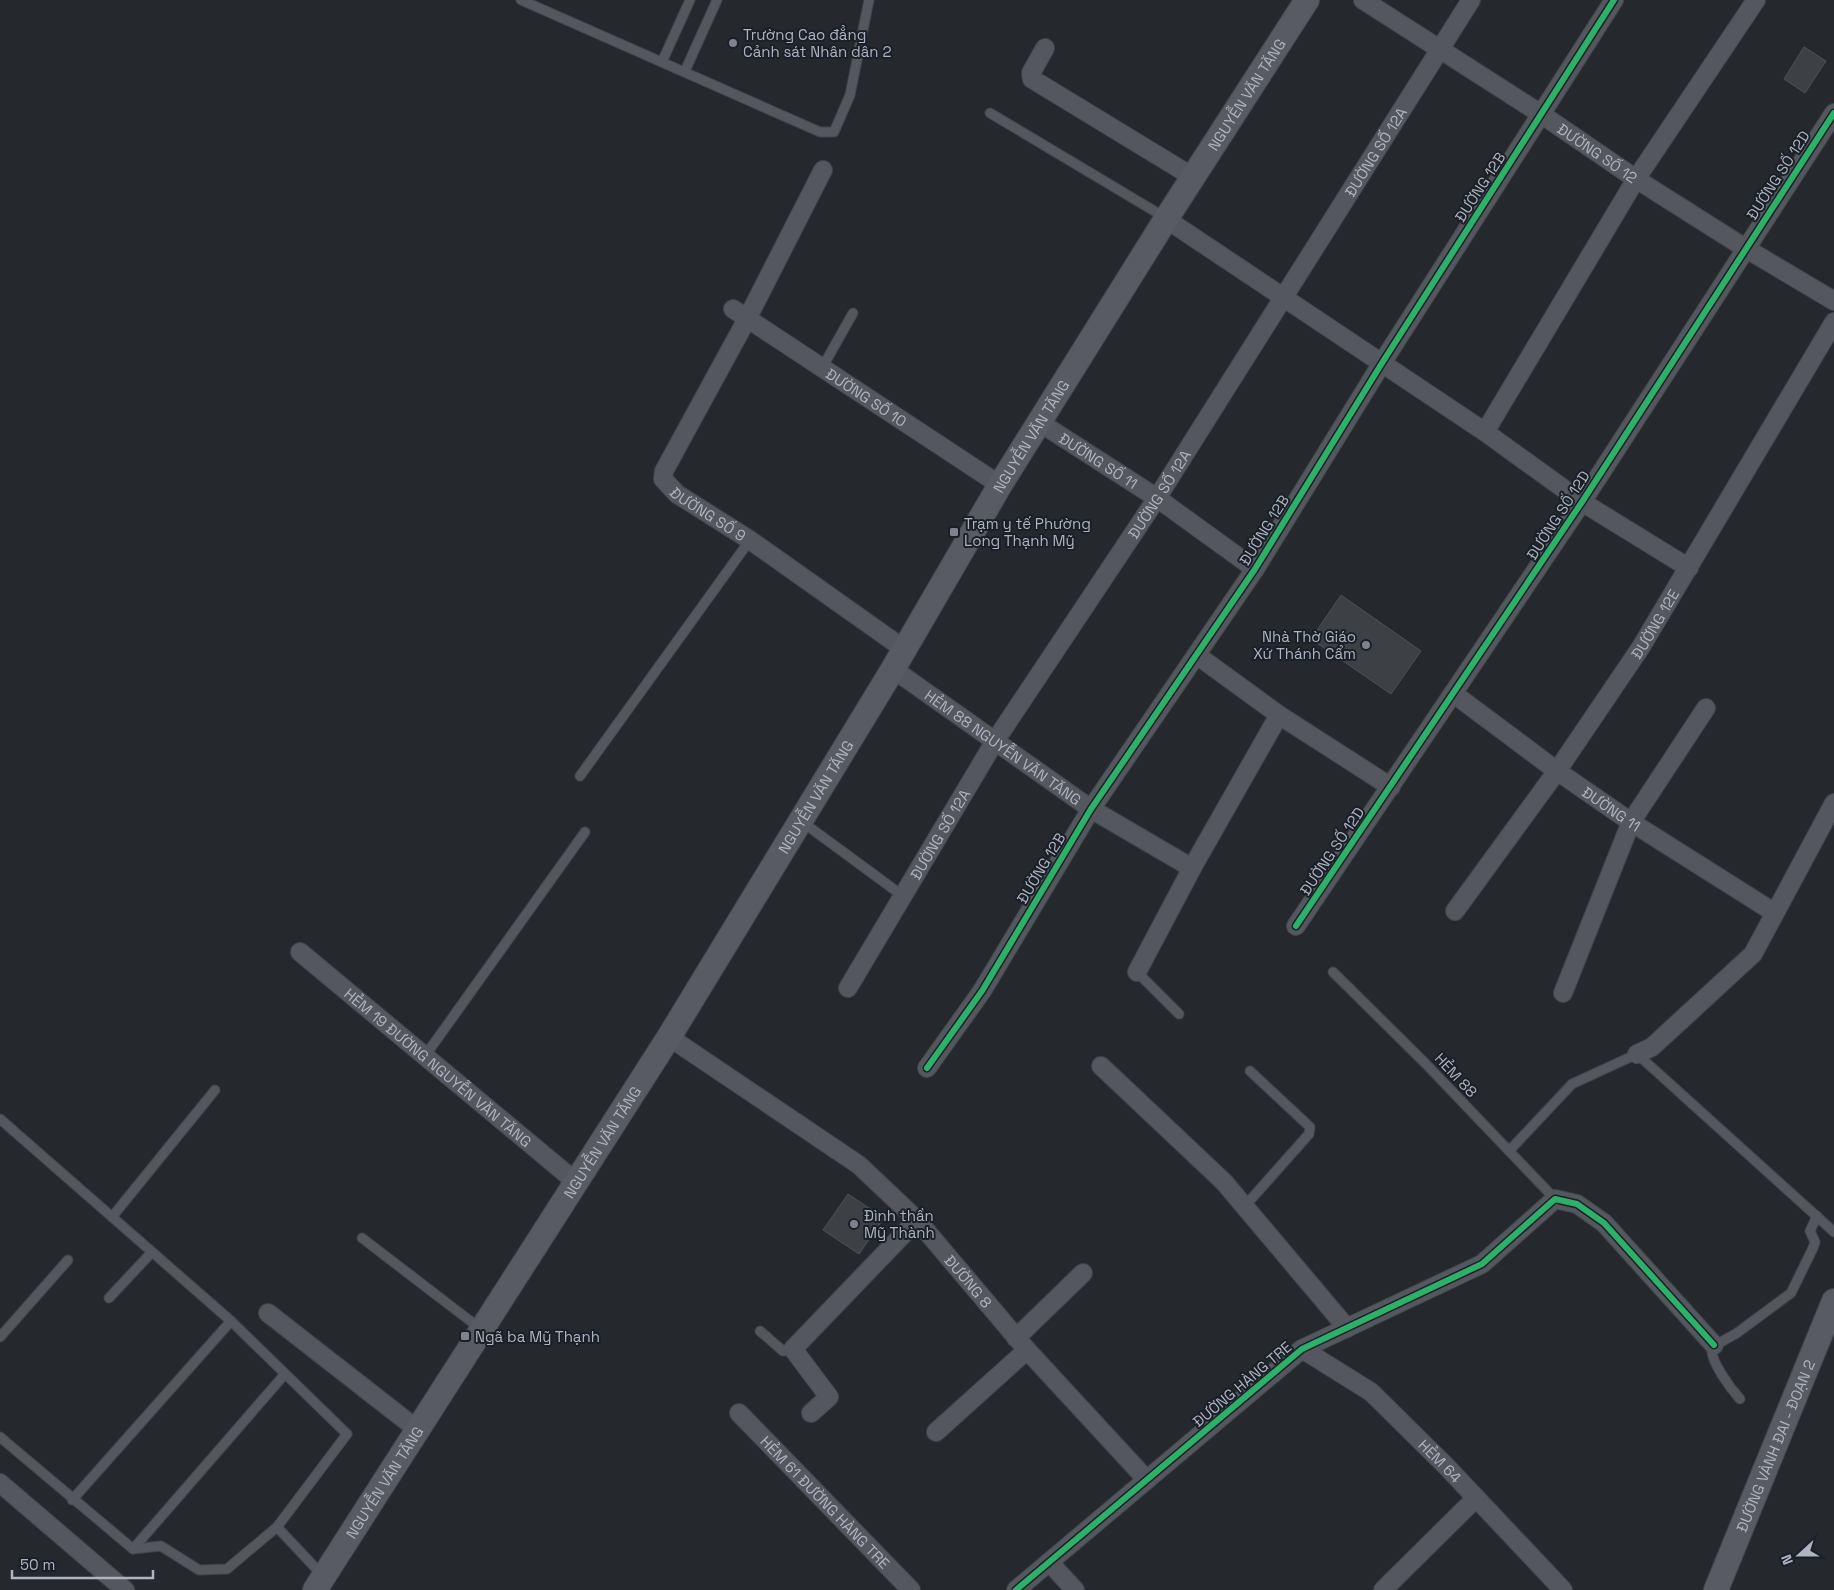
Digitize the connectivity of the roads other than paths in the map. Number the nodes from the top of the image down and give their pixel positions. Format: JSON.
{"nodes":[{"id":1,"x":521,"y":0,"type":"edge"},
{"id":2,"x":690,"y":0,"type":"edge"},
{"id":3,"x":717,"y":0,"type":"edge"},
{"id":4,"x":870,"y":0,"type":"edge"},
{"id":5,"x":1307,"y":0,"type":"edge"},
{"id":6,"x":1363,"y":0,"type":"edge"},
{"id":7,"x":1471,"y":0,"type":"edge"},
{"id":8,"x":1614,"y":0,"type":"edge"},
{"id":9,"x":1756,"y":0,"type":"edge"},
{"id":10,"x":1045,"y":48,"type":"dead end"},
{"id":11,"x":1439,"y":51,"type":"junction"},
{"id":12,"x":662,"y":62,"type":"junction"},
{"id":13,"x":685,"y":71,"type":"junction"},
{"id":14,"x":990,"y":113,"type":"dead end"},
{"id":15,"x":1834,"y":113,"type":"edge"},
{"id":16,"x":1541,"y":114,"type":"junction"},
{"id":17,"x":823,"y":170,"type":"dead end"},
{"id":18,"x":1193,"y":177,"type":"junction"},
{"id":19,"x":1636,"y":179,"type":"junction"},
{"id":20,"x":1166,"y":218,"type":"junction"},
{"id":21,"x":1745,"y":248,"type":"junction"},
{"id":22,"x":1283,"y":295,"type":"junction"},
{"id":23,"x":1834,"y":301,"type":"edge"},
{"id":24,"x":853,"y":313,"type":"dead end"},
{"id":25,"x":740,"y":314,"type":"junction"},
{"id":26,"x":1834,"y":322,"type":"edge"},
{"id":27,"x":1382,"y":363,"type":"junction"},
{"id":28,"x":822,"y":368,"type":"junction"},
{"id":29,"x":1039,"y":422,"type":"junction"},
{"id":30,"x":1485,"y":432,"type":"junction"},
{"id":31,"x":1000,"y":485,"type":"junction"},
{"id":32,"x":1157,"y":498,"type":"junction"},
{"id":33,"x":1582,"y":502,"type":"junction"},
{"id":34,"x":750,"y":540,"type":"junction"},
{"id":35,"x":1689,"y":568,"type":"junction"},
{"id":36,"x":1255,"y":569,"type":"junction"},
{"id":37,"x":904,"y":649,"type":"junction"},
{"id":38,"x":1198,"y":656,"type":"junction"},
{"id":39,"x":893,"y":669,"type":"junction"},
{"id":40,"x":1454,"y":694,"type":"junction"},
{"id":41,"x":1706,"y":708,"type":"dead end"},
{"id":42,"x":1279,"y":715,"type":"junction"},
{"id":43,"x":995,"y":741,"type":"junction"},
{"id":44,"x":1557,"y":771,"type":"junction"},
{"id":45,"x":580,"y":776,"type":"dead end"},
{"id":46,"x":1391,"y":787,"type":"junction"},
{"id":47,"x":1834,"y":803,"type":"edge"},
{"id":48,"x":1091,"y":809,"type":"junction"},
{"id":49,"x":801,"y":821,"type":"junction"},
{"id":50,"x":1631,"y":822,"type":"junction"},
{"id":51,"x":585,"y":832,"type":"dead end"},
{"id":52,"x":1192,"y":868,"type":"junction"},
{"id":53,"x":903,"y":896,"type":"junction"},
{"id":54,"x":1455,"y":911,"type":"dead end"},
{"id":55,"x":1775,"y":913,"type":"junction"},
{"id":56,"x":1296,"y":926,"type":"dead end"},
{"id":57,"x":300,"y":952,"type":"dead end"},
{"id":58,"x":1137,"y":972,"type":"joint"},
{"id":59,"x":1333,"y":972,"type":"dead end"},
{"id":60,"x":848,"y":988,"type":"dead end"},
{"id":61,"x":1562,"y":994,"type":"dead end"},
{"id":62,"x":1179,"y":1014,"type":"dead end"},
{"id":63,"x":669,"y":1037,"type":"junction"},
{"id":64,"x":1637,"y":1054,"type":"junction"},
{"id":65,"x":425,"y":1056,"type":"junction"},
{"id":66,"x":1101,"y":1066,"type":"dead end"},
{"id":67,"x":927,"y":1068,"type":"dead end"},
{"id":68,"x":1250,"y":1071,"type":"dead end"},
{"id":69,"x":215,"y":1090,"type":"dead end"},
{"id":70,"x":0,"y":1119,"type":"edge"},
{"id":71,"x":1509,"y":1151,"type":"junction"},
{"id":72,"x":576,"y":1182,"type":"junction"},
{"id":73,"x":1555,"y":1199,"type":"junction"},
{"id":74,"x":1245,"y":1206,"type":"junction"},
{"id":75,"x":1817,"y":1216,"type":"junction"},
{"id":76,"x":112,"y":1217,"type":"junction"},
{"id":77,"x":917,"y":1220,"type":"junction"},
{"id":78,"x":1834,"y":1232,"type":"edge"},
{"id":79,"x":362,"y":1238,"type":"dead end"},
{"id":80,"x":152,"y":1252,"type":"junction"},
{"id":81,"x":68,"y":1260,"type":"dead end"},
{"id":82,"x":1083,"y":1273,"type":"dead end"},
{"id":83,"x":109,"y":1298,"type":"dead end"},
{"id":84,"x":1834,"y":1301,"type":"edge"},
{"id":85,"x":268,"y":1312,"type":"dead end"},
{"id":86,"x":231,"y":1321,"type":"junction"},
{"id":87,"x":1347,"y":1328,"type":"junction"},
{"id":88,"x":482,"y":1330,"type":"junction"},
{"id":89,"x":760,"y":1331,"type":"dead end"},
{"id":90,"x":0,"y":1337,"type":"edge"},
{"id":91,"x":1022,"y":1344,"type":"junction"},
{"id":92,"x":1714,"y":1344,"type":"junction"},
{"id":93,"x":793,"y":1349,"type":"junction"},
{"id":94,"x":1302,"y":1349,"type":"junction"},
{"id":95,"x":285,"y":1374,"type":"junction"},
{"id":96,"x":1740,"y":1399,"type":"dead end"},
{"id":97,"x":811,"y":1413,"type":"dead end"},
{"id":98,"x":739,"y":1414,"type":"dead end"},
{"id":99,"x":418,"y":1430,"type":"junction"},
{"id":100,"x":936,"y":1432,"type":"dead end"},
{"id":101,"x":0,"y":1437,"type":"edge"},
{"id":102,"x":1147,"y":1480,"type":"junction"},
{"id":103,"x":0,"y":1483,"type":"edge"},
{"id":104,"x":1476,"y":1498,"type":"junction"},
{"id":105,"x":72,"y":1500,"type":"junction"},
{"id":106,"x":276,"y":1527,"type":"junction"},
{"id":107,"x":133,"y":1549,"type":"junction"},
{"id":108,"x":1049,"y":1562,"type":"junction"},
{"id":109,"x":320,"y":1583,"type":"edge"},
{"id":110,"x":126,"y":1590,"type":"edge"},
{"id":111,"x":911,"y":1590,"type":"edge"},
{"id":112,"x":1016,"y":1590,"type":"edge"},
{"id":113,"x":1075,"y":1590,"type":"edge"},
{"id":114,"x":1383,"y":1590,"type":"edge"},
{"id":115,"x":1563,"y":1590,"type":"edge"},
{"id":116,"x":1716,"y":1590,"type":"edge"}],
"edges":[{"from":1,"to":12,"type":"lane"},
{"from":2,"to":12,"type":"lane"},
{"from":3,"to":13,"type":"lane"},
{"from":4,"to":13,"type":"lane"},
{"from":5,"to":18,"type":"main road","name":"NGUYỄN VĂN TĂNG"},
{"from":6,"to":11,"type":"street","name":"ĐƯỜNG SỐ 12"},
{"from":7,"to":11,"type":"street","name":"ĐƯỜNG SỐ 12A"},
{"from":8,"to":16,"type":"street","name":"ĐƯỜNG 12B"},
{"from":9,"to":19,"type":"street"},
{"from":10,"to":18,"type":"street"},
{"from":11,"to":16,"type":"street","name":"ĐƯỜNG SỐ 12"},
{"from":11,"to":22,"type":"street","name":"ĐƯỜNG SỐ 12A"},
{"from":12,"to":13,"type":"lane"},
{"from":14,"to":20,"type":"lane"},
{"from":15,"to":21,"type":"street","name":"ĐƯỜNG SỐ 12D"},
{"from":16,"to":19,"type":"street","name":"ĐƯỜNG SỐ 12"},
{"from":16,"to":27,"type":"street","name":"ĐƯỜNG 12B"},
{"from":17,"to":25,"type":"street"},
{"from":18,"to":20,"type":"main road","name":"NGUYỄN VĂN TĂNG"},
{"from":19,"to":21,"type":"street","name":"ĐƯỜNG SỐ 12"},
{"from":19,"to":30,"type":"street"},
{"from":20,"to":22,"type":"street"},
{"from":20,"to":29,"type":"main road","name":"NGUYỄN VĂN TĂNG"},
{"from":21,"to":23,"type":"street","name":"ĐƯỜNG SỐ 12"},
{"from":21,"to":33,"type":"street","name":"ĐƯỜNG SỐ 12D"},
{"from":22,"to":27,"type":"street"},
{"from":22,"to":32,"type":"street","name":"ĐƯỜNG SỐ 12A"},
{"from":24,"to":28,"type":"lane"},
{"from":25,"to":28,"type":"street","name":"ĐƯỜNG SỐ 10"},
{"from":25,"to":34,"type":"street","name":"ĐƯỜNG SỐ 9"},
{"from":26,"to":35,"type":"street","name":"ĐƯỜNG 12E"},
{"from":27,"to":30,"type":"street"},
{"from":27,"to":36,"type":"street","name":"ĐƯỜNG 12B"},
{"from":28,"to":31,"type":"street","name":"ĐƯỜNG SỐ 10"},
{"from":29,"to":31,"type":"main road","name":"NGUYỄN VĂN TĂNG"},
{"from":29,"to":32,"type":"street","name":"ĐƯỜNG SỐ 11"},
{"from":30,"to":33,"type":"street"},
{"from":31,"to":37,"type":"main road","name":"NGUYỄN VĂN TĂNG"},
{"from":32,"to":36,"type":"street","name":"ĐƯỜNG SỐ 11"},
{"from":32,"to":43,"type":"street","name":"ĐƯỜNG SỐ 12A"},
{"from":33,"to":35,"type":"street"},
{"from":33,"to":40,"type":"street","name":"ĐƯỜNG SỐ 12D"},
{"from":34,"to":37,"type":"street","name":"ĐƯỜNG SỐ 9"},
{"from":34,"to":45,"type":"lane"},
{"from":35,"to":44,"type":"street","name":"ĐƯỜNG 12E"},
{"from":36,"to":38,"type":"street","name":"ĐƯỜNG 12B"},
{"from":37,"to":39,"type":"main road","name":"NGUYỄN VĂN TĂNG"},
{"from":38,"to":42,"type":"street"},
{"from":38,"to":48,"type":"street","name":"ĐƯỜNG 12B"},
{"from":39,"to":43,"type":"street","name":"HẺM 88 NGUYỄN VĂN TĂNG"},
{"from":39,"to":49,"type":"main road","name":"NGUYỄN VĂN TĂNG"},
{"from":40,"to":44,"type":"street","name":"ĐƯỜNG 11"},
{"from":40,"to":46,"type":"street","name":"ĐƯỜNG SỐ 12D"},
{"from":41,"to":50,"type":"street"},
{"from":42,"to":46,"type":"street"},
{"from":42,"to":52,"type":"street"},
{"from":43,"to":48,"type":"street","name":"HẺM 88 NGUYỄN VĂN TĂNG"},
{"from":43,"to":53,"type":"street","name":"ĐƯỜNG SỐ 12A"},
{"from":44,"to":50,"type":"street","name":"ĐƯỜNG 11"},
{"from":44,"to":54,"type":"street","name":"ĐƯỜNG 12E"},
{"from":46,"to":56,"type":"street","name":"ĐƯỜNG SỐ 12D"},
{"from":47,"to":55,"type":"street"},
{"from":48,"to":52,"type":"street","name":"HẺM 88 NGUYỄN VĂN TĂNG"},
{"from":48,"to":67,"type":"street","name":"ĐƯỜNG 12B"},
{"from":49,"to":53,"type":"lane"},
{"from":49,"to":63,"type":"main road","name":"NGUYỄN VĂN TĂNG"},
{"from":50,"to":55,"type":"street","name":"ĐƯỜNG 11"},
{"from":50,"to":61,"type":"street"},
{"from":51,"to":65,"type":"lane"},
{"from":52,"to":58,"type":"street"},
{"from":53,"to":60,"type":"street","name":"ĐƯỜNG SỐ 12A"},
{"from":55,"to":64,"type":"street"},
{"from":57,"to":65,"type":"street","name":"HẺM 19 ĐƯỜNG NGUYỄN VĂN TĂNG"},
{"from":58,"to":62,"type":"lane"},
{"from":59,"to":71,"type":"lane","name":"HẺM 88"},
{"from":63,"to":72,"type":"main road","name":"NGUYỄN VĂN TĂNG"},
{"from":63,"to":77,"type":"street","name":"ĐƯỜNG 8"},
{"from":64,"to":71,"type":"lane"},
{"from":64,"to":75,"type":"lane"},
{"from":65,"to":72,"type":"street","name":"HẺM 19 ĐƯỜNG NGUYỄN VĂN TĂNG"},
{"from":66,"to":74,"type":"street"},
{"from":68,"to":74,"type":"lane"},
{"from":69,"to":76,"type":"lane"},
{"from":70,"to":76,"type":"lane"},
{"from":71,"to":73,"type":"lane","name":"HẺM 88"},
{"from":72,"to":88,"type":"main road","name":"NGUYỄN VĂN TĂNG"},
{"from":73,"to":87,"type":"street","name":"ĐƯỜNG HÀNG TRE"},
{"from":73,"to":92,"type":"street"},
{"from":74,"to":87,"type":"street"},
{"from":75,"to":78,"type":"lane"},
{"from":75,"to":92,"type":"lane"},
{"from":76,"to":80,"type":"lane"},
{"from":77,"to":91,"type":"street","name":"ĐƯỜNG 8"},
{"from":77,"to":93,"type":"street"},
{"from":79,"to":88,"type":"lane"},
{"from":80,"to":83,"type":"lane"},
{"from":80,"to":86,"type":"lane"},
{"from":81,"to":90,"type":"lane"},
{"from":82,"to":91,"type":"street"},
{"from":84,"to":116,"type":"main road","name":"ĐƯỜNG VÀNH ĐAI - ĐOẠN 2"},
{"from":85,"to":99,"type":"street"},
{"from":86,"to":95,"type":"lane"},
{"from":86,"to":105,"type":"lane"},
{"from":87,"to":94,"type":"street","name":"ĐƯỜNG HÀNG TRE"},
{"from":88,"to":99,"type":"main road","name":"NGUYỄN VĂN TĂNG"},
{"from":89,"to":93,"type":"lane"},
{"from":91,"to":100,"type":"street"},
{"from":91,"to":102,"type":"street","name":"ĐƯỜNG 8"},
{"from":92,"to":96,"type":"lane"},
{"from":93,"to":97,"type":"street"},
{"from":94,"to":102,"type":"street","name":"ĐƯỜNG HÀNG TRE"},
{"from":94,"to":104,"type":"street","name":"HẺM 64"},
{"from":95,"to":106,"type":"lane"},
{"from":95,"to":107,"type":"lane"},
{"from":98,"to":111,"type":"street","name":"HẺM 61 ĐƯỜNG HÀNG TRE"},
{"from":99,"to":109,"type":"main road","name":"NGUYỄN VĂN TĂNG"},
{"from":101,"to":105,"type":"lane"},
{"from":102,"to":108,"type":"street","name":"ĐƯỜNG HÀNG TRE"},
{"from":103,"to":110,"type":"street"},
{"from":104,"to":114,"type":"street"},
{"from":104,"to":115,"type":"street","name":"HẺM 64"},
{"from":105,"to":107,"type":"lane"},
{"from":106,"to":107,"type":"lane"},
{"from":106,"to":109,"type":"lane"},
{"from":108,"to":112,"type":"street","name":"ĐƯỜNG HÀNG TRE"},
{"from":108,"to":113,"type":"street"}]}
